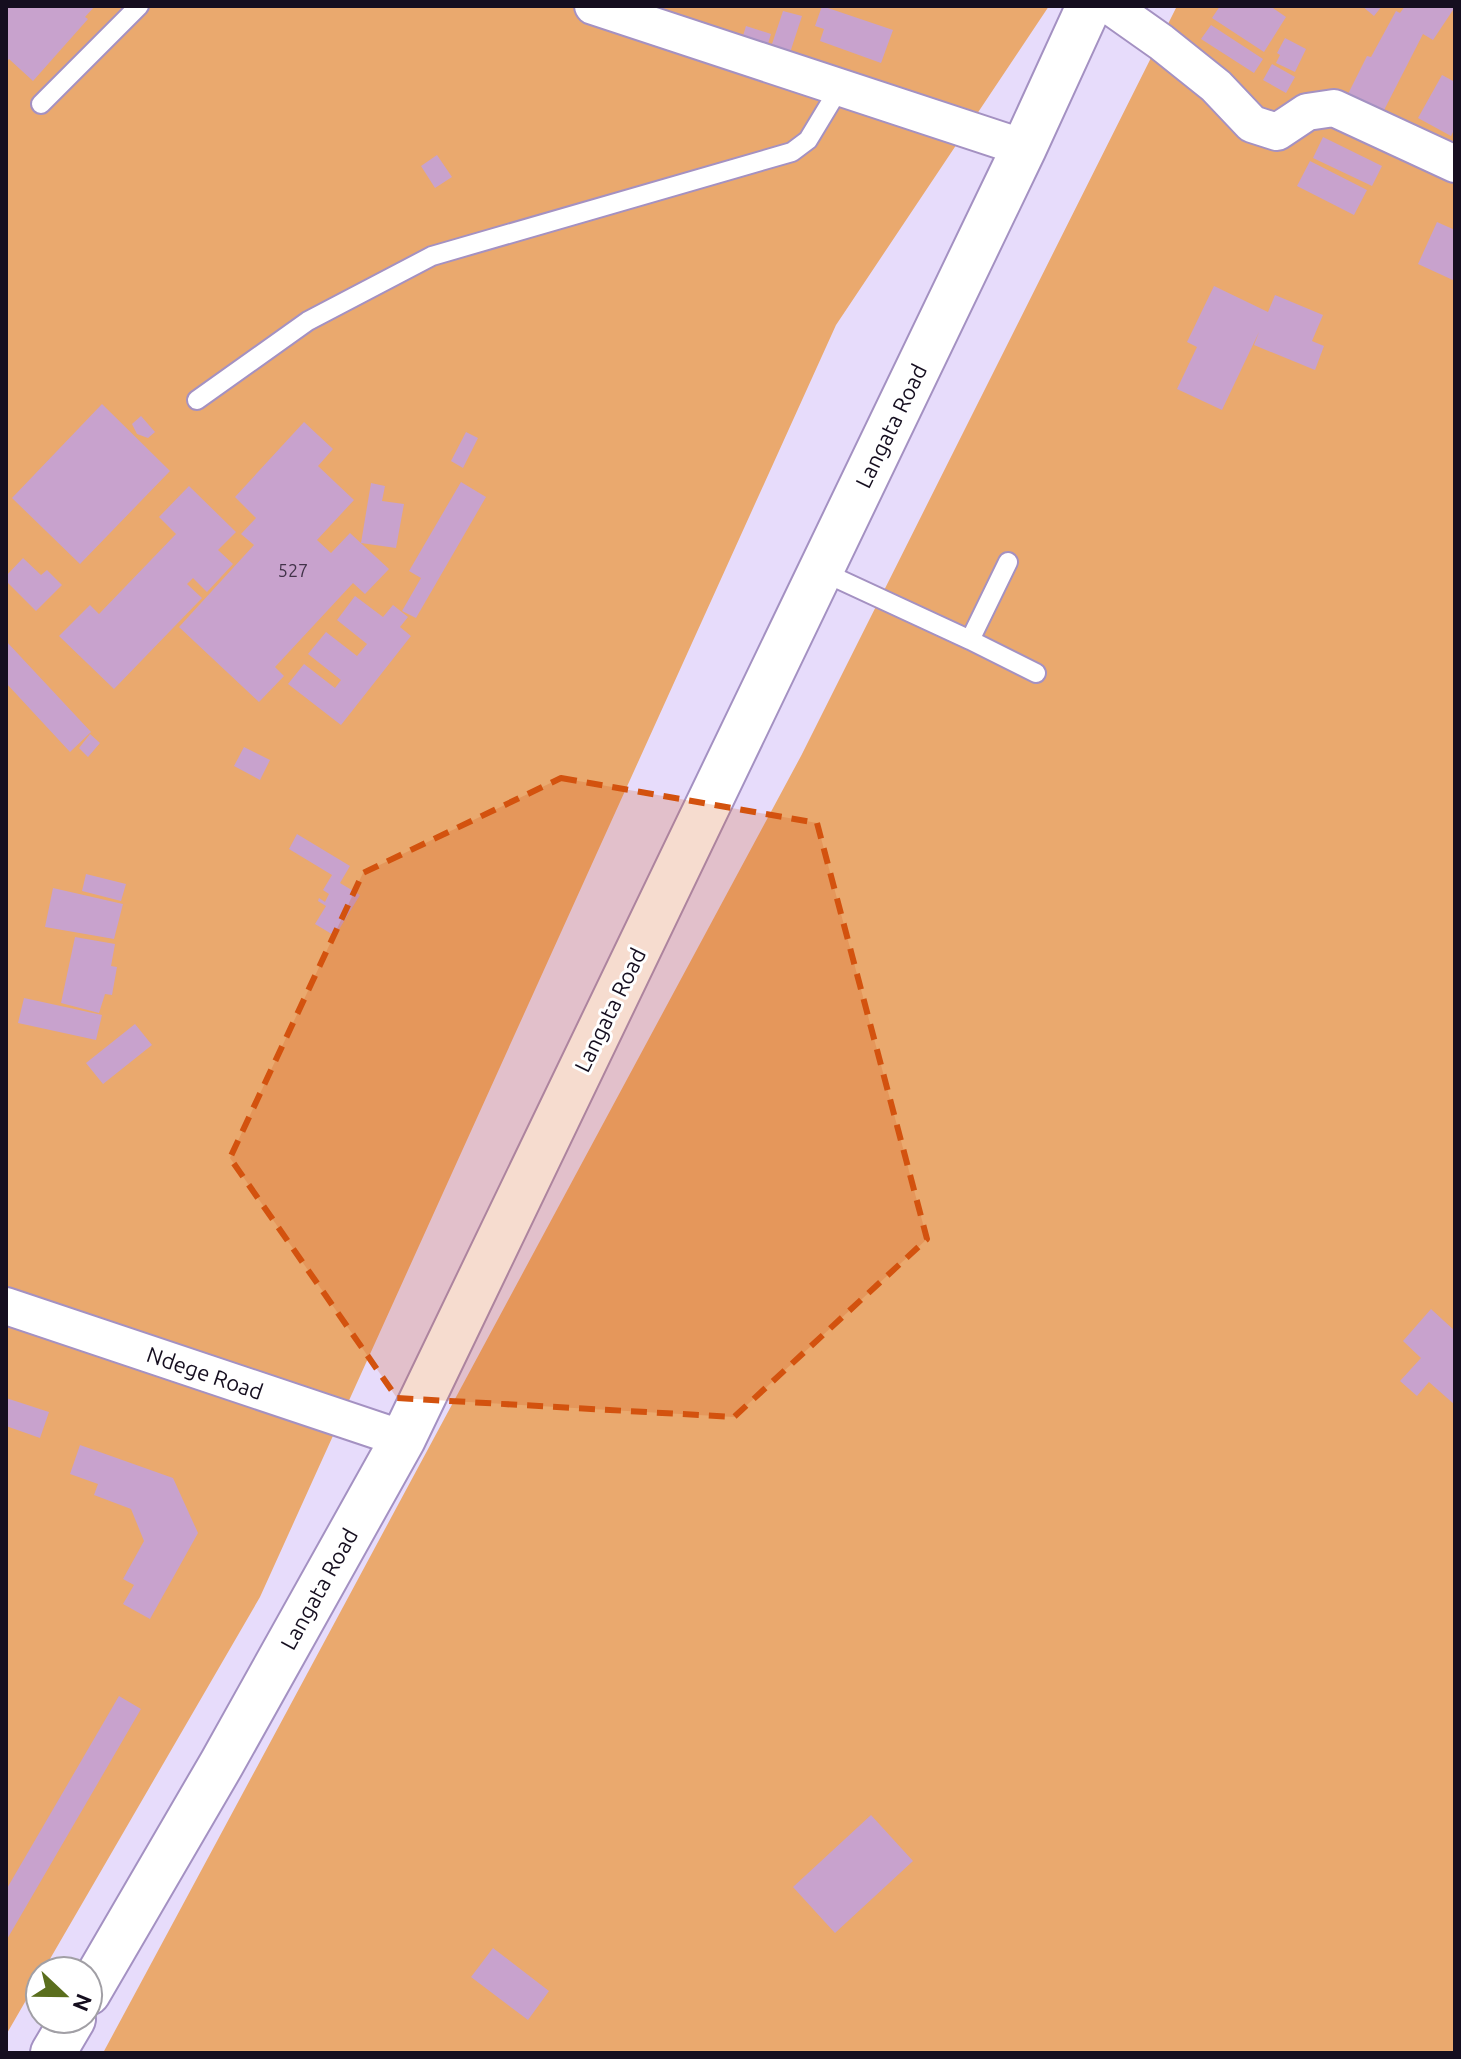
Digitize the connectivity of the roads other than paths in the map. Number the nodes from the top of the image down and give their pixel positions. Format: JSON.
{"nodes":[{"id":1,"x":139,"y":6,"type":"edge"},
{"id":2,"x":593,"y":6,"type":"edge"},
{"id":3,"x":1089,"y":6,"type":"edge"},
{"id":4,"x":1110,"y":6,"type":"edge"},
{"id":5,"x":840,"y":87,"type":"junction"},
{"id":6,"x":41,"y":104,"type":"dead end"},
{"id":7,"x":1024,"y":148,"type":"junction"},
{"id":8,"x":1455,"y":164,"type":"edge"},
{"id":9,"x":197,"y":400,"type":"dead end"},
{"id":10,"x":1008,"y":562,"type":"dead end"},
{"id":11,"x":821,"y":571,"type":"junction"},
{"id":12,"x":970,"y":640,"type":"junction"},
{"id":13,"x":1036,"y":673,"type":"dead end"},
{"id":14,"x":6,"y":1306,"type":"edge"},
{"id":15,"x":403,"y":1439,"type":"junction"},
{"id":16,"x":104,"y":1966,"type":"edge"},
{"id":17,"x":64,"y":2035,"type":"edge"},
{"id":18,"x":53,"y":2053,"type":"edge"}],
"edges":[{"from":1,"to":6,"type":"lane"},
{"from":2,"to":5,"type":"street"},
{"from":3,"to":7,"type":"main road","name":"Langata Road"},
{"from":4,"to":8,"type":"street"},
{"from":5,"to":7,"type":"street"},
{"from":5,"to":9,"type":"lane"},
{"from":7,"to":11,"type":"main road","name":"Langata Road"},
{"from":10,"to":12,"type":"lane"},
{"from":11,"to":12,"type":"lane"},
{"from":11,"to":15,"type":"main road","name":"Langata Road"},
{"from":12,"to":13,"type":"lane"},
{"from":14,"to":15,"type":"street","name":"Ndege Road"},
{"from":15,"to":16,"type":"main road","name":"Langata Road"},
{"from":17,"to":18,"type":"main road"}]}
